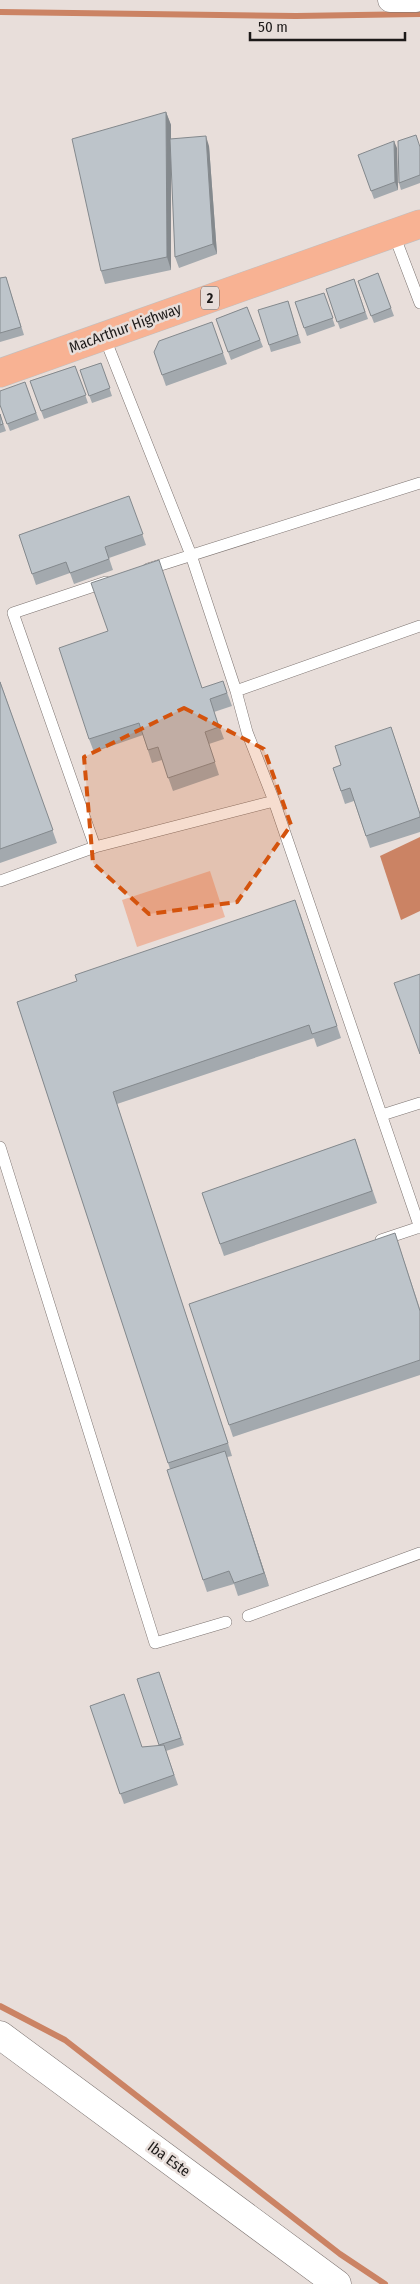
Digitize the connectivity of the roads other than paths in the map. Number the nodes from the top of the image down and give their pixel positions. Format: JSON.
{"nodes":[{"id":1,"x":390,"y":0,"type":"edge"},
{"id":2,"x":416,"y":0,"type":"edge"},
{"id":3,"x":420,"y":224,"type":"edge"},
{"id":4,"x":393,"y":232,"type":"junction"},
{"id":5,"x":420,"y":303,"type":"edge"},
{"id":6,"x":104,"y":336,"type":"junction"},
{"id":7,"x":0,"y":373,"type":"edge"},
{"id":8,"x":420,"y":483,"type":"edge"},
{"id":9,"x":191,"y":555,"type":"junction"},
{"id":10,"x":135,"y":573,"type":"edge"},
{"id":11,"x":116,"y":579,"type":"edge"},
{"id":12,"x":420,"y":626,"type":"edge"},
{"id":13,"x":236,"y":691,"type":"junction"},
{"id":14,"x":274,"y":801,"type":"junction"},
{"id":15,"x":95,"y":847,"type":"junction"},
{"id":16,"x":0,"y":881,"type":"edge"},
{"id":17,"x":420,"y":1104,"type":"edge"},
{"id":18,"x":382,"y":1115,"type":"junction"},
{"id":19,"x":0,"y":1147,"type":"edge"},
{"id":20,"x":420,"y":1228,"type":"edge"},
{"id":21,"x":374,"y":1242,"type":"edge"},
{"id":22,"x":420,"y":1554,"type":"edge"},
{"id":23,"x":248,"y":1616,"type":"dead end"},
{"id":24,"x":226,"y":1622,"type":"dead end"},
{"id":25,"x":0,"y":2035,"type":"edge"},
{"id":26,"x":337,"y":2284,"type":"edge"}],
"edges":[{"from":1,"to":2,"type":"street"},
{"from":3,"to":4,"type":"highway","name":"MacArthur Highway","number":"2"},
{"from":4,"to":5,"type":"lane"},
{"from":4,"to":6,"type":"highway","name":"MacArthur Highway","number":"2"},
{"from":6,"to":7,"type":"highway","name":"MacArthur Highway","number":"2"},
{"from":6,"to":9,"type":"lane"},
{"from":8,"to":9,"type":"lane"},
{"from":9,"to":10,"type":"lane"},
{"from":9,"to":13,"type":"lane"},
{"from":11,"to":15,"type":"lane"},
{"from":12,"to":13,"type":"lane"},
{"from":13,"to":14,"type":"lane"},
{"from":14,"to":15,"type":"lane"},
{"from":14,"to":18,"type":"lane"},
{"from":15,"to":16,"type":"lane"},
{"from":17,"to":18,"type":"lane"},
{"from":18,"to":20,"type":"lane"},
{"from":19,"to":24,"type":"lane"},
{"from":20,"to":21,"type":"lane"},
{"from":22,"to":23,"type":"lane"},
{"from":25,"to":26,"type":"street","name":"Iba Este"}]}
